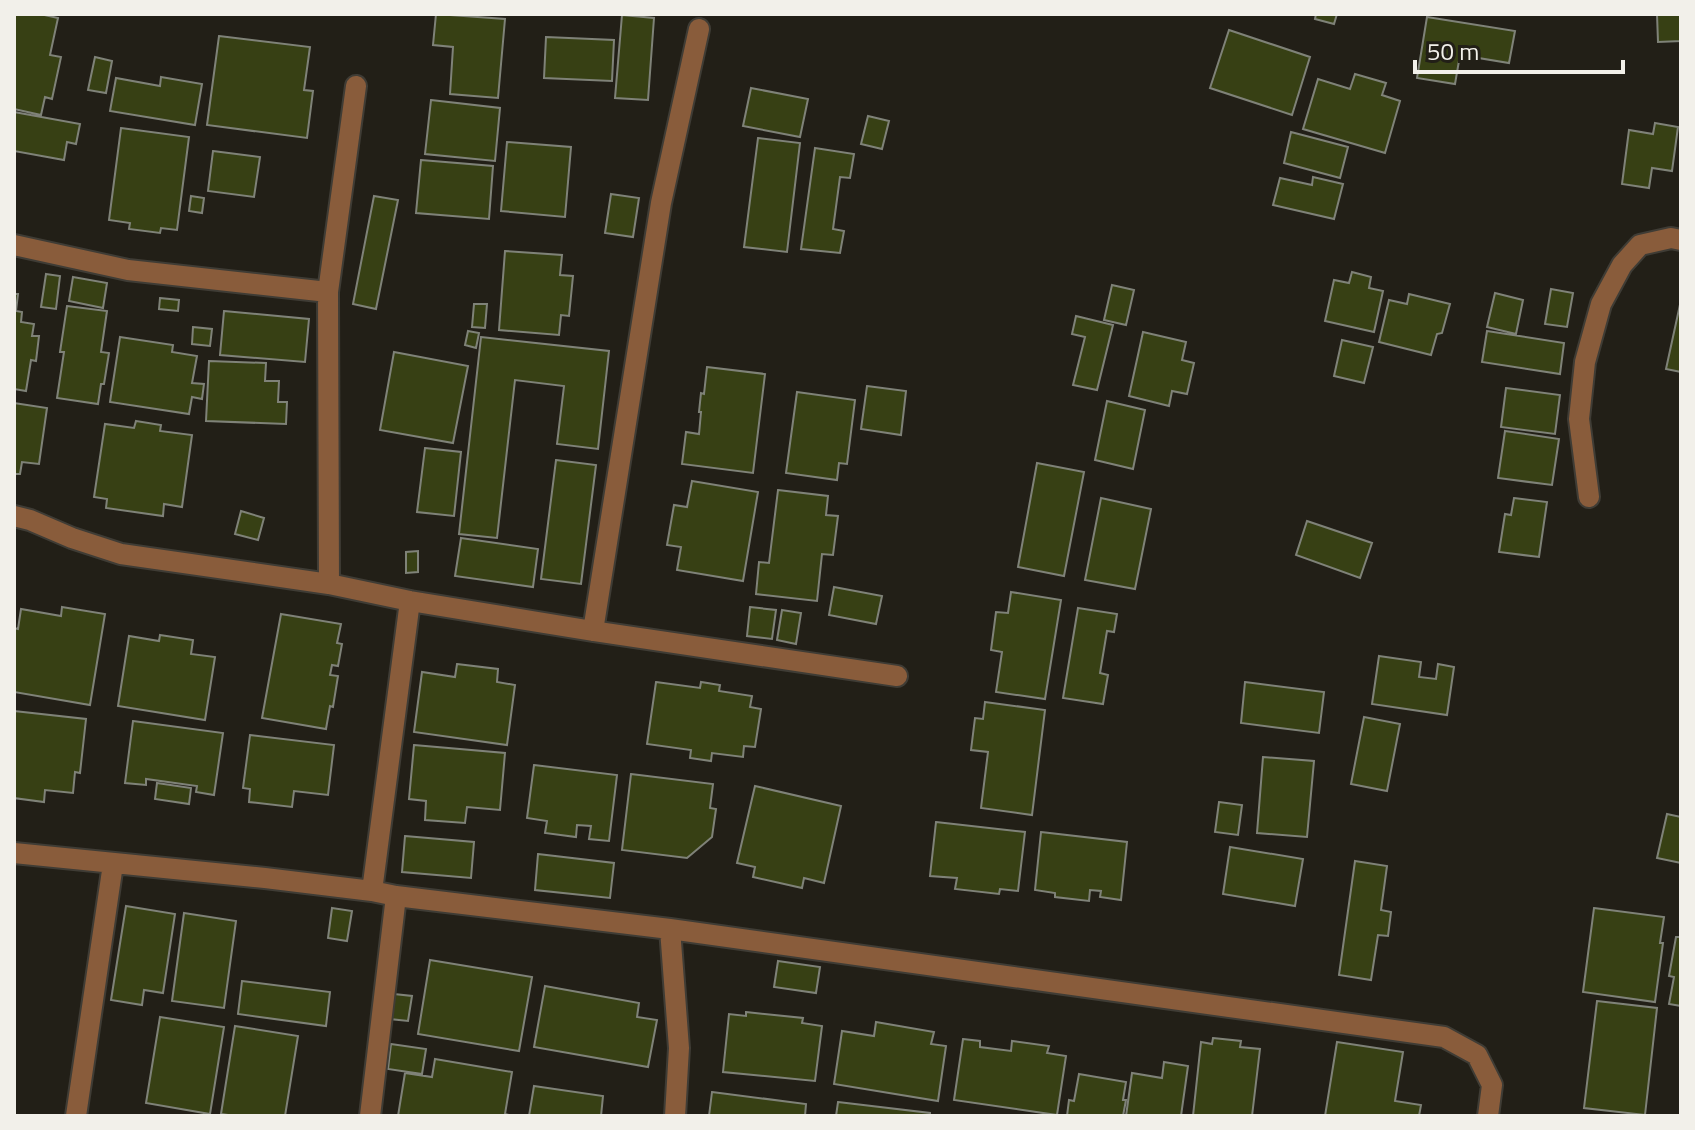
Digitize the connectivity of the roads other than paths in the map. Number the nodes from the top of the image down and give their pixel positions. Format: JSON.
{"nodes":[{"id":1,"x":699,"y":29,"type":"dead end"},
{"id":2,"x":356,"y":86,"type":"dead end"},
{"id":3,"x":1681,"y":240,"type":"edge"},
{"id":4,"x":14,"y":245,"type":"edge"},
{"id":5,"x":328,"y":292,"type":"junction"},
{"id":6,"x":1589,"y":497,"type":"dead end"},
{"id":7,"x":14,"y":516,"type":"edge"},
{"id":8,"x":329,"y":584,"type":"junction"},
{"id":9,"x":410,"y":601,"type":"junction"},
{"id":10,"x":593,"y":631,"type":"junction"},
{"id":11,"x":897,"y":676,"type":"dead end"},
{"id":12,"x":14,"y":853,"type":"edge"},
{"id":13,"x":113,"y":864,"type":"junction"},
{"id":14,"x":372,"y":891,"type":"junction"},
{"id":15,"x":396,"y":896,"type":"junction"},
{"id":16,"x":670,"y":929,"type":"junction"},
{"id":17,"x":76,"y":1116,"type":"edge"},
{"id":18,"x":370,"y":1116,"type":"edge"},
{"id":19,"x":675,"y":1116,"type":"edge"},
{"id":20,"x":1488,"y":1116,"type":"edge"}],
"edges":[{"from":1,"to":10,"type":"street"},
{"from":2,"to":5,"type":"street"},
{"from":3,"to":6,"type":"street"},
{"from":4,"to":5,"type":"street"},
{"from":5,"to":8,"type":"street"},
{"from":7,"to":8,"type":"street"},
{"from":8,"to":9,"type":"street"},
{"from":9,"to":10,"type":"street"},
{"from":9,"to":14,"type":"street"},
{"from":10,"to":11,"type":"street"},
{"from":12,"to":13,"type":"street"},
{"from":13,"to":14,"type":"street"},
{"from":13,"to":17,"type":"street"},
{"from":14,"to":15,"type":"street"},
{"from":15,"to":16,"type":"street"},
{"from":15,"to":18,"type":"street"},
{"from":16,"to":19,"type":"street"},
{"from":16,"to":20,"type":"street"}]}
